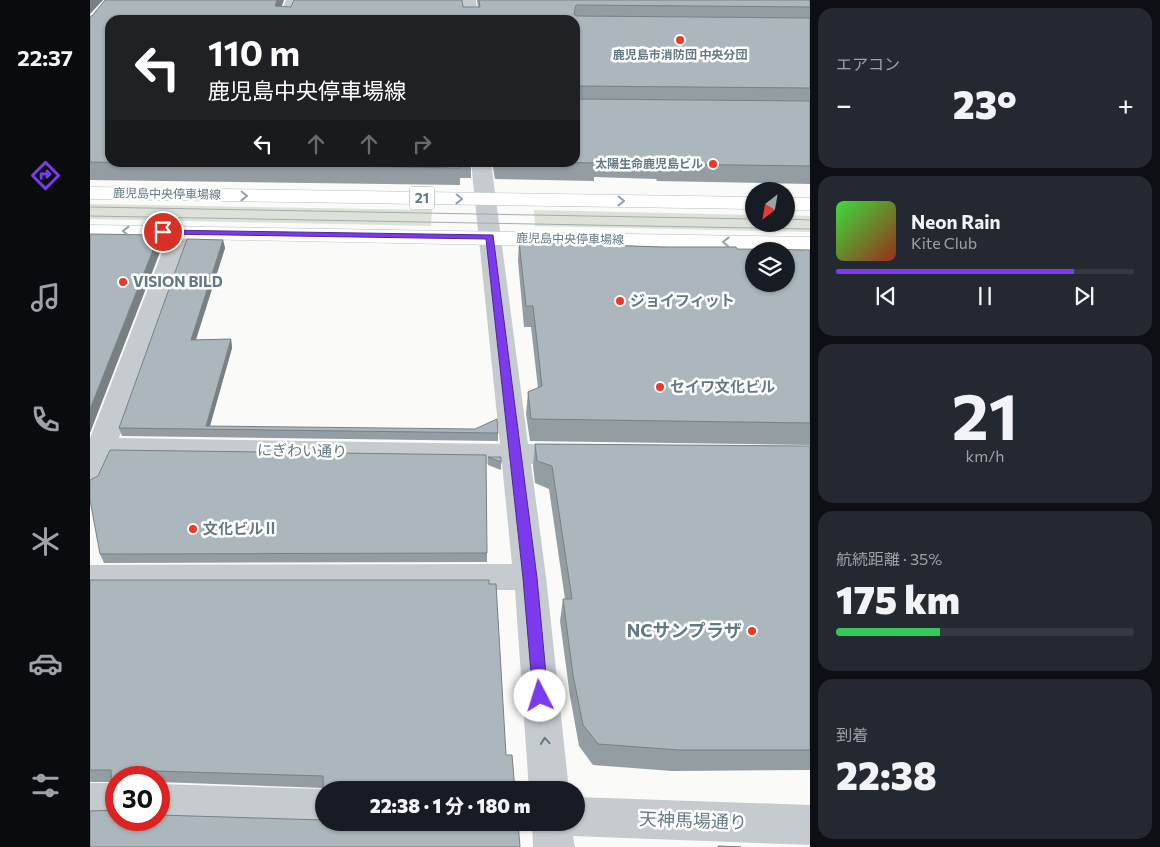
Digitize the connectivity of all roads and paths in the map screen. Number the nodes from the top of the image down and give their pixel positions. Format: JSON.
{"nodes":[{"id":1,"x":293,"y":0,"type":"edge"},
{"id":2,"x":469,"y":0,"type":"edge"},
{"id":3,"x":287,"y":15,"type":"edge"},
{"id":4,"x":470,"y":15,"type":"edge"},
{"id":5,"x":482,"y":167,"type":"edge"},
{"id":6,"x":90,"y":193,"type":"edge"},
{"id":7,"x":485,"y":199,"type":"junction"},
{"id":8,"x":745,"y":204,"type":"edge"},
{"id":9,"x":795,"y":204,"type":"edge"},
{"id":10,"x":810,"y":204,"type":"edge"},
{"id":11,"x":90,"y":231,"type":"edge"},
{"id":12,"x":181,"y":232,"type":"junction"},
{"id":13,"x":490,"y":237,"type":"junction"},
{"id":14,"x":810,"y":244,"type":"edge"},
{"id":15,"x":96,"y":448,"type":"edge"},
{"id":16,"x":514,"y":454,"type":"junction"},
{"id":17,"x":602,"y":455,"type":"edge"},
{"id":18,"x":90,"y":478,"type":"edge"},
{"id":19,"x":90,"y":578,"type":"edge"},
{"id":20,"x":530,"y":578,"type":"junction"},
{"id":21,"x":548,"y":781,"type":"edge"},
{"id":22,"x":90,"y":802,"type":"edge"},
{"id":23,"x":105,"y":802,"type":"edge"},
{"id":24,"x":170,"y":804,"type":"edge"},
{"id":25,"x":315,"y":809,"type":"edge"},
{"id":26,"x":585,"y":817,"type":"edge"},
{"id":27,"x":810,"y":825,"type":"edge"},
{"id":28,"x":553,"y":831,"type":"edge"},
{"id":29,"x":554,"y":847,"type":"edge"}],
"edges":[{"from":1,"to":3,"type":"street"},
{"from":2,"to":4,"type":"street"},
{"from":5,"to":7,"type":"street"},
{"from":6,"to":7,"type":"main road","name":"鹿児島中央停車場線","number":"21","one_way":true},
{"from":7,"to":8,"type":"main road","name":"鹿児島中央停車場線","number":"21","one_way":true},
{"from":7,"to":13,"type":"street"},
{"from":9,"to":10,"type":"main road"},
{"from":12,"to":11,"type":"main road","name":"鹿児島中央停車場線","one_way":true},
{"from":12,"to":13,"type":"main road","name":"鹿児島中央停車場線"},
{"from":12,"to":15,"type":"street"},
{"from":14,"to":13,"type":"main road","name":"鹿児島中央停車場線","one_way":true},
{"from":13,"to":16,"type":"street"},
{"from":15,"to":16,"type":"street","name":"にぎわい通り"},
{"from":15,"to":18,"type":"street"},
{"from":16,"to":17,"type":"street","name":"にぎわい通り"},
{"from":16,"to":20,"type":"street"},
{"from":19,"to":20,"type":"street"},
{"from":21,"to":20,"type":"street","one_way":true},
{"from":22,"to":23,"type":"street"},
{"from":24,"to":25,"type":"street"},
{"from":26,"to":27,"type":"street","name":"天神馬場通り"},
{"from":28,"to":29,"type":"street"}]}
